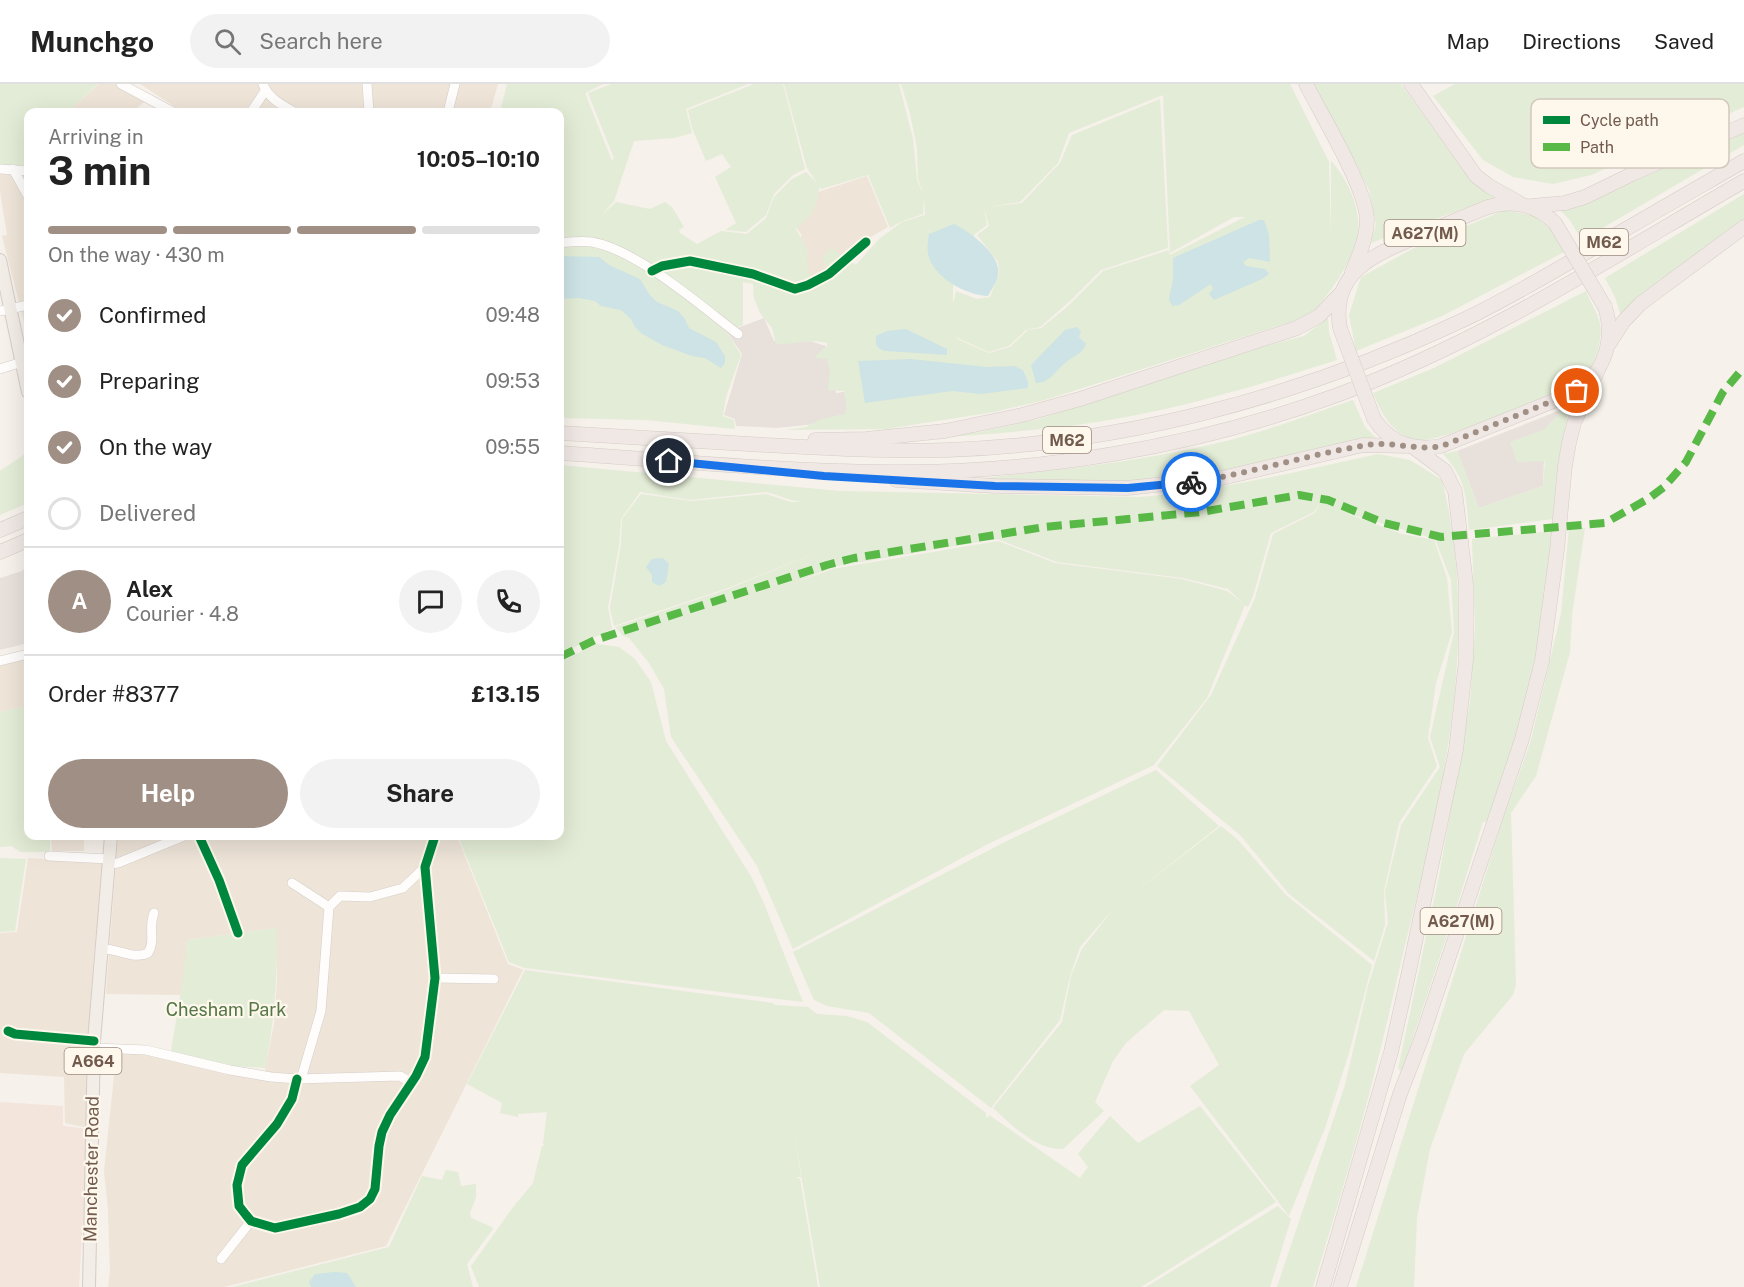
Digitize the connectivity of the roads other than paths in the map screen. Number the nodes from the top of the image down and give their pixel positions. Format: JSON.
{"nodes":[{"id":1,"x":121,"y":84,"type":"edge"},
{"id":2,"x":367,"y":84,"type":"edge"},
{"id":3,"x":455,"y":84,"type":"edge"},
{"id":4,"x":1306,"y":84,"type":"edge"},
{"id":5,"x":1411,"y":84,"type":"edge"},
{"id":6,"x":264,"y":88,"type":"edge"},
{"id":7,"x":166,"y":108,"type":"edge"},
{"id":8,"x":253,"y":108,"type":"edge"},
{"id":9,"x":288,"y":108,"type":"edge"},
{"id":10,"x":369,"y":108,"type":"edge"},
{"id":11,"x":449,"y":108,"type":"edge"},
{"id":12,"x":1744,"y":124,"type":"edge"},
{"id":13,"x":1729,"y":131,"type":"edge"},
{"id":14,"x":1744,"y":160,"type":"edge"},
{"id":15,"x":1645,"y":168,"type":"edge"},
{"id":16,"x":0,"y":169,"type":"edge"},
{"id":17,"x":13,"y":169,"type":"junction"},
{"id":18,"x":24,"y":170,"type":"edge"},
{"id":19,"x":1744,"y":181,"type":"edge"},
{"id":20,"x":24,"y":189,"type":"edge"},
{"id":21,"x":1527,"y":206,"type":"junction"},
{"id":22,"x":1744,"y":227,"type":"edge"},
{"id":23,"x":866,"y":242,"type":"dead end"},
{"id":24,"x":564,"y":243,"type":"edge"},
{"id":25,"x":0,"y":260,"type":"edge"},
{"id":26,"x":652,"y":271,"type":"junction"},
{"id":27,"x":1350,"y":277,"type":"junction"},
{"id":28,"x":1342,"y":292,"type":"junction"},
{"id":29,"x":24,"y":306,"type":"edge"},
{"id":30,"x":5,"y":310,"type":"edge"},
{"id":31,"x":738,"y":334,"type":"dead end"},
{"id":32,"x":1608,"y":346,"type":"junction"},
{"id":33,"x":22,"y":362,"type":"junction"},
{"id":34,"x":0,"y":369,"type":"edge"},
{"id":35,"x":1598,"y":370,"type":"junction"},
{"id":36,"x":24,"y":372,"type":"edge"},
{"id":37,"x":564,"y":433,"type":"edge"},
{"id":38,"x":654,"y":438,"type":"junction"},
{"id":39,"x":1410,"y":446,"type":"junction"},
{"id":40,"x":564,"y":453,"type":"edge"},
{"id":41,"x":748,"y":467,"type":"junction"},
{"id":42,"x":24,"y":520,"type":"edge"},
{"id":43,"x":0,"y":530,"type":"edge"},
{"id":44,"x":24,"y":542,"type":"edge"},
{"id":45,"x":0,"y":552,"type":"edge"},
{"id":46,"x":24,"y":655,"type":"edge"},
{"id":47,"x":0,"y":661,"type":"edge"},
{"id":48,"x":111,"y":840,"type":"edge"},
{"id":49,"x":172,"y":840,"type":"edge"},
{"id":50,"x":201,"y":840,"type":"edge"},
{"id":51,"x":434,"y":840,"type":"edge"},
{"id":52,"x":49,"y":856,"type":"dead end"},
{"id":53,"x":110,"y":861,"type":"junction"},
{"id":54,"x":425,"y":867,"type":"junction"},
{"id":55,"x":292,"y":883,"type":"dead end"},
{"id":56,"x":329,"y":907,"type":"junction"},
{"id":57,"x":154,"y":913,"type":"dead end"},
{"id":58,"x":238,"y":933,"type":"dead end"},
{"id":59,"x":103,"y":949,"type":"junction"},
{"id":60,"x":435,"y":978,"type":"junction"},
{"id":61,"x":494,"y":979,"type":"dead end"},
{"id":62,"x":8,"y":1031,"type":"dead end"},
{"id":63,"x":94,"y":1045,"type":"junction"},
{"id":64,"x":1413,"y":1060,"type":"junction"},
{"id":65,"x":299,"y":1079,"type":"junction"},
{"id":66,"x":412,"y":1083,"type":"junction"},
{"id":67,"x":251,"y":1221,"type":"junction"},
{"id":68,"x":221,"y":1259,"type":"dead end"},
{"id":69,"x":89,"y":1287,"type":"edge"},
{"id":70,"x":1323,"y":1287,"type":"edge"},
{"id":71,"x":1340,"y":1287,"type":"edge"},
{"id":72,"x":1350,"y":1287,"type":"edge"}],
"edges":[{"from":1,"to":7,"type":"street"},
{"from":2,"to":10,"type":"street"},
{"from":3,"to":11,"type":"street"},
{"from":4,"to":27,"type":"highway","number":"A627(M)"},
{"from":5,"to":21,"type":"highway","number":"A627(M)"},
{"from":6,"to":8,"type":"street"},
{"from":6,"to":9,"type":"street"},
{"from":12,"to":13,"type":"highway"},
{"from":14,"to":38,"type":"highway","number":"M62"},
{"from":15,"to":21,"type":"highway"},
{"from":16,"to":17,"type":"street"},
{"from":17,"to":18,"type":"street"},
{"from":17,"to":20,"type":"street"},
{"from":19,"to":41,"type":"highway","number":"M62"},
{"from":21,"to":27,"type":"highway","number":"A627(M)"},
{"from":21,"to":32,"type":"highway","number":"A627(M)","bridge":true},
{"from":22,"to":32,"type":"highway"},
{"from":23,"to":26,"type":"street"},
{"from":24,"to":26,"type":"street"},
{"from":25,"to":30,"type":"main road"},
{"from":26,"to":31,"type":"street"},
{"from":27,"to":28,"type":"highway","number":"A627(M)"},
{"from":28,"to":38,"type":"highway","number":"M62"},
{"from":28,"to":39,"type":"highway","number":"A627(M)","bridge":true},
{"from":29,"to":30,"type":"street"},
{"from":30,"to":33,"type":"main road"},
{"from":32,"to":35,"type":"highway","number":"A627(M)"},
{"from":33,"to":34,"type":"street"},
{"from":33,"to":36,"type":"main road"},
{"from":35,"to":39,"type":"highway","number":"A627(M)"},
{"from":35,"to":64,"type":"highway","number":"A627(M)"},
{"from":37,"to":38,"type":"highway","number":"M62"},
{"from":39,"to":41,"type":"highway","number":"M62"},
{"from":39,"to":70,"type":"highway","number":"A627(M)"},
{"from":40,"to":41,"type":"highway","number":"M62"},
{"from":42,"to":43,"type":"highway"},
{"from":44,"to":45,"type":"highway"},
{"from":46,"to":47,"type":"street"},
{"from":48,"to":53,"type":"main road","name":"Manchester Road","number":"A664"},
{"from":49,"to":53,"type":"street"},
{"from":50,"to":58,"type":"street"},
{"from":51,"to":54,"type":"street"},
{"from":52,"to":53,"type":"street"},
{"from":53,"to":59,"type":"main road","name":"Manchester Road","number":"A664"},
{"from":54,"to":56,"type":"street"},
{"from":54,"to":60,"type":"street"},
{"from":55,"to":56,"type":"street"},
{"from":56,"to":65,"type":"street"},
{"from":57,"to":59,"type":"street"},
{"from":59,"to":63,"type":"main road","name":"Manchester Road","number":"A664"},
{"from":60,"to":61,"type":"street"},
{"from":60,"to":66,"type":"street"},
{"from":62,"to":63,"type":"street"},
{"from":63,"to":65,"type":"street"},
{"from":63,"to":69,"type":"main road","name":"Manchester Road","number":"A664"},
{"from":64,"to":71,"type":"highway","number":"A627(M)"},
{"from":64,"to":72,"type":"highway","number":"A627(M)"},
{"from":65,"to":66,"type":"street"},
{"from":65,"to":67,"type":"street"},
{"from":66,"to":67,"type":"street"},
{"from":67,"to":68,"type":"street"}]}
